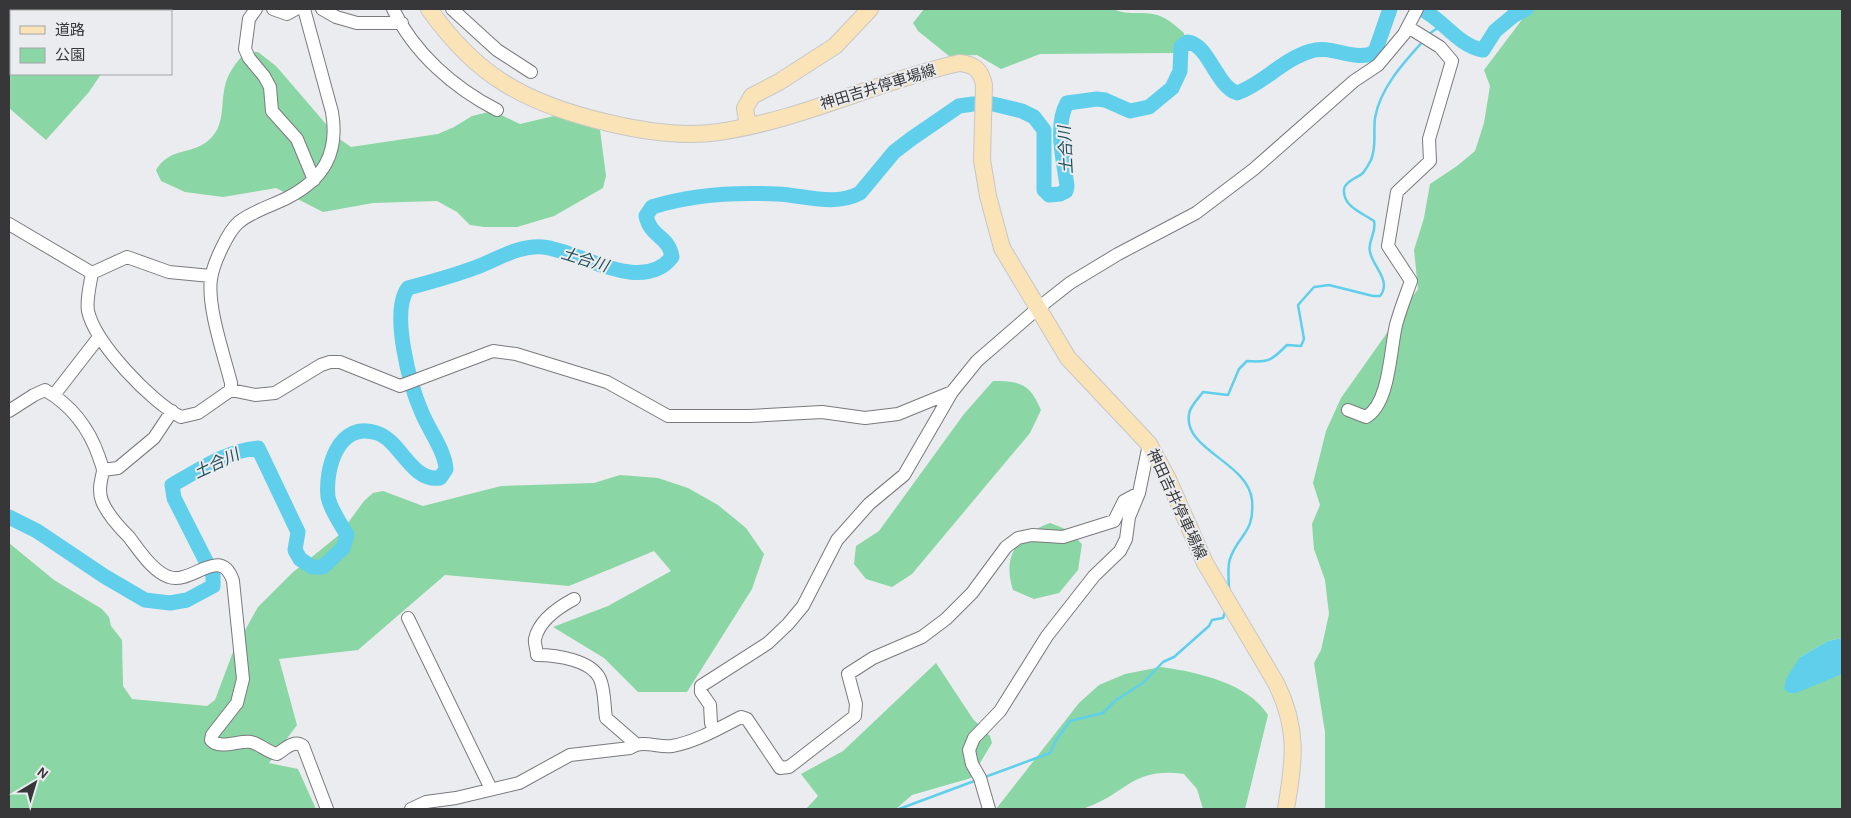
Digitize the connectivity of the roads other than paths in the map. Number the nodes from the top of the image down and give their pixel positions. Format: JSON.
{"nodes":[{"id":1,"x":256,"y":9,"type":"edge"},
{"id":2,"x":273,"y":9,"type":"edge"},
{"id":3,"x":296,"y":9,"type":"edge"},
{"id":4,"x":304,"y":9,"type":"edge"},
{"id":5,"x":325,"y":9,"type":"edge"},
{"id":6,"x":393,"y":9,"type":"edge"},
{"id":7,"x":429,"y":9,"type":"edge"},
{"id":8,"x":870,"y":9,"type":"edge"},
{"id":9,"x":1418,"y":9,"type":"edge"},
{"id":10,"x":458,"y":10,"type":"edge"},
{"id":11,"x":402,"y":23,"type":"junction"},
{"id":12,"x":1408,"y":27,"type":"junction"},
{"id":13,"x":531,"y":72,"type":"dead end"},
{"id":14,"x":497,"y":110,"type":"dead end"},
{"id":15,"x":748,"y":126,"type":"junction"},
{"id":16,"x":314,"y":180,"type":"junction"},
{"id":17,"x":9,"y":224,"type":"edge"},
{"id":18,"x":92,"y":273,"type":"junction"},
{"id":19,"x":211,"y":276,"type":"junction"},
{"id":20,"x":1037,"y":309,"type":"junction"},
{"id":21,"x":99,"y":337,"type":"junction"},
{"id":22,"x":231,"y":390,"type":"junction"},
{"id":23,"x":952,"y":392,"type":"junction"},
{"id":24,"x":54,"y":395,"type":"junction"},
{"id":25,"x":1348,"y":410,"type":"dead end"},
{"id":26,"x":9,"y":411,"type":"edge"},
{"id":27,"x":172,"y":411,"type":"junction"},
{"id":28,"x":1149,"y":444,"type":"junction"},
{"id":29,"x":103,"y":470,"type":"junction"},
{"id":30,"x":1139,"y":493,"type":"junction"},
{"id":31,"x":574,"y":599,"type":"dead end"},
{"id":32,"x":408,"y":618,"type":"dead end"},
{"id":33,"x":714,"y":730,"type":"junction"},
{"id":34,"x":636,"y":744,"type":"junction"},
{"id":35,"x":492,"y":789,"type":"junction"},
{"id":36,"x":327,"y":809,"type":"edge"},
{"id":37,"x":411,"y":809,"type":"edge"},
{"id":38,"x":990,"y":809,"type":"edge"},
{"id":39,"x":1286,"y":809,"type":"edge"}],
"edges":[{"from":1,"to":16,"type":"street"},
{"from":2,"to":3,"type":"street"},
{"from":4,"to":16,"type":"street"},
{"from":5,"to":11,"type":"street"},
{"from":6,"to":11,"type":"street"},
{"from":7,"to":15,"type":"main road","name":"神田吉井停車場線"},
{"from":8,"to":15,"type":"main road"},
{"from":9,"to":12,"type":"street"},
{"from":10,"to":13,"type":"street"},
{"from":11,"to":14,"type":"street"},
{"from":12,"to":20,"type":"street"},
{"from":12,"to":25,"type":"street"},
{"from":15,"to":20,"type":"main road","name":"神田吉井停車場線"},
{"from":16,"to":19,"type":"street"},
{"from":17,"to":18,"type":"street"},
{"from":18,"to":19,"type":"street"},
{"from":18,"to":21,"type":"street"},
{"from":19,"to":22,"type":"street"},
{"from":20,"to":23,"type":"street"},
{"from":20,"to":28,"type":"main road","name":"神田吉井停車場線"},
{"from":21,"to":24,"type":"street"},
{"from":21,"to":27,"type":"street"},
{"from":22,"to":23,"type":"street"},
{"from":22,"to":27,"type":"street"},
{"from":23,"to":33,"type":"street"},
{"from":24,"to":26,"type":"street"},
{"from":24,"to":29,"type":"street"},
{"from":27,"to":29,"type":"street"},
{"from":28,"to":30,"type":"street"},
{"from":28,"to":39,"type":"main road","name":"神田吉井停車場線"},
{"from":29,"to":36,"type":"street"},
{"from":30,"to":33,"type":"street"},
{"from":30,"to":38,"type":"street"},
{"from":31,"to":34,"type":"street"},
{"from":32,"to":35,"type":"street"},
{"from":33,"to":34,"type":"street"},
{"from":34,"to":35,"type":"street"},
{"from":35,"to":37,"type":"street"}]}
